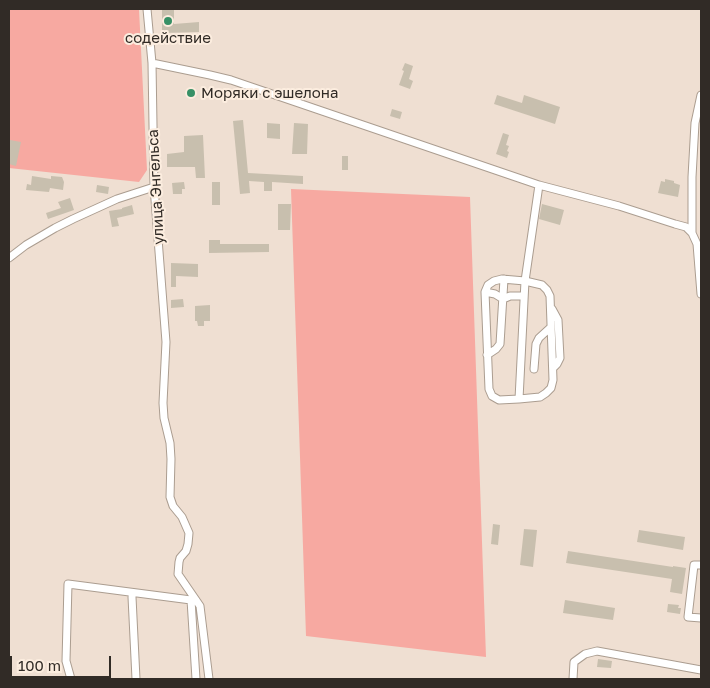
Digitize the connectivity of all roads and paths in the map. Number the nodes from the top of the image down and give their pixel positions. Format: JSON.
{"nodes":[{"id":1,"x":147,"y":9,"type":"edge"},
{"id":2,"x":152,"y":63,"type":"junction"},
{"id":3,"x":701,"y":95,"type":"edge"},
{"id":4,"x":539,"y":185,"type":"junction"},
{"id":5,"x":154,"y":187,"type":"junction"},
{"id":6,"x":692,"y":233,"type":"junction"},
{"id":7,"x":699,"y":246,"type":"edge"},
{"id":8,"x":9,"y":258,"type":"edge"},
{"id":9,"x":504,"y":280,"type":"junction"},
{"id":10,"x":525,"y":282,"type":"junction"},
{"id":11,"x":485,"y":292,"type":"junction"},
{"id":12,"x":701,"y":294,"type":"edge"},
{"id":13,"x":524,"y":296,"type":"junction"},
{"id":14,"x":503,"y":299,"type":"junction"},
{"id":15,"x":551,"y":307,"type":"junction"},
{"id":16,"x":552,"y":327,"type":"junction"},
{"id":17,"x":488,"y":354,"type":"junction"},
{"id":18,"x":552,"y":368,"type":"junction"},
{"id":19,"x":534,"y":369,"type":"dead end"},
{"id":20,"x":519,"y":399,"type":"junction"},
{"id":21,"x":701,"y":565,"type":"edge"},
{"id":22,"x":132,"y":596,"type":"dead end"},
{"id":23,"x":701,"y":618,"type":"edge"},
{"id":24,"x":701,"y":670,"type":"edge"},
{"id":25,"x":71,"y":679,"type":"edge"},
{"id":26,"x":136,"y":679,"type":"edge"},
{"id":27,"x":196,"y":679,"type":"edge"},
{"id":28,"x":209,"y":679,"type":"edge"},
{"id":29,"x":573,"y":679,"type":"edge"}],
"edges":[{"from":1,"to":2,"type":"street","name":"улица Энгельса"},
{"from":2,"to":4,"type":"street"},
{"from":2,"to":5,"type":"street","name":"улица Энгельса"},
{"from":3,"to":6,"type":"street"},
{"from":4,"to":6,"type":"street"},
{"from":4,"to":10,"type":"street"},
{"from":5,"to":8,"type":"street"},
{"from":5,"to":28,"type":"street","name":"улица Энгельса"},
{"from":6,"to":7,"type":"street"},
{"from":7,"to":12,"type":"street"},
{"from":9,"to":10,"type":"street"},
{"from":9,"to":11,"type":"street"},
{"from":9,"to":14,"type":"street"},
{"from":10,"to":13,"type":"street"},
{"from":10,"to":15,"type":"street"},
{"from":11,"to":14,"type":"street"},
{"from":11,"to":17,"type":"street"},
{"from":13,"to":14,"type":"street"},
{"from":13,"to":20,"type":"street"},
{"from":14,"to":17,"type":"street"},
{"from":15,"to":16,"type":"street"},
{"from":15,"to":18,"type":"street"},
{"from":16,"to":18,"type":"street"},
{"from":16,"to":19,"type":"street"},
{"from":17,"to":20,"type":"street"},
{"from":18,"to":20,"type":"street"},
{"from":21,"to":23,"type":"street"},
{"from":22,"to":26,"type":"street"},
{"from":24,"to":29,"type":"street"},
{"from":25,"to":27,"type":"street"}]}
